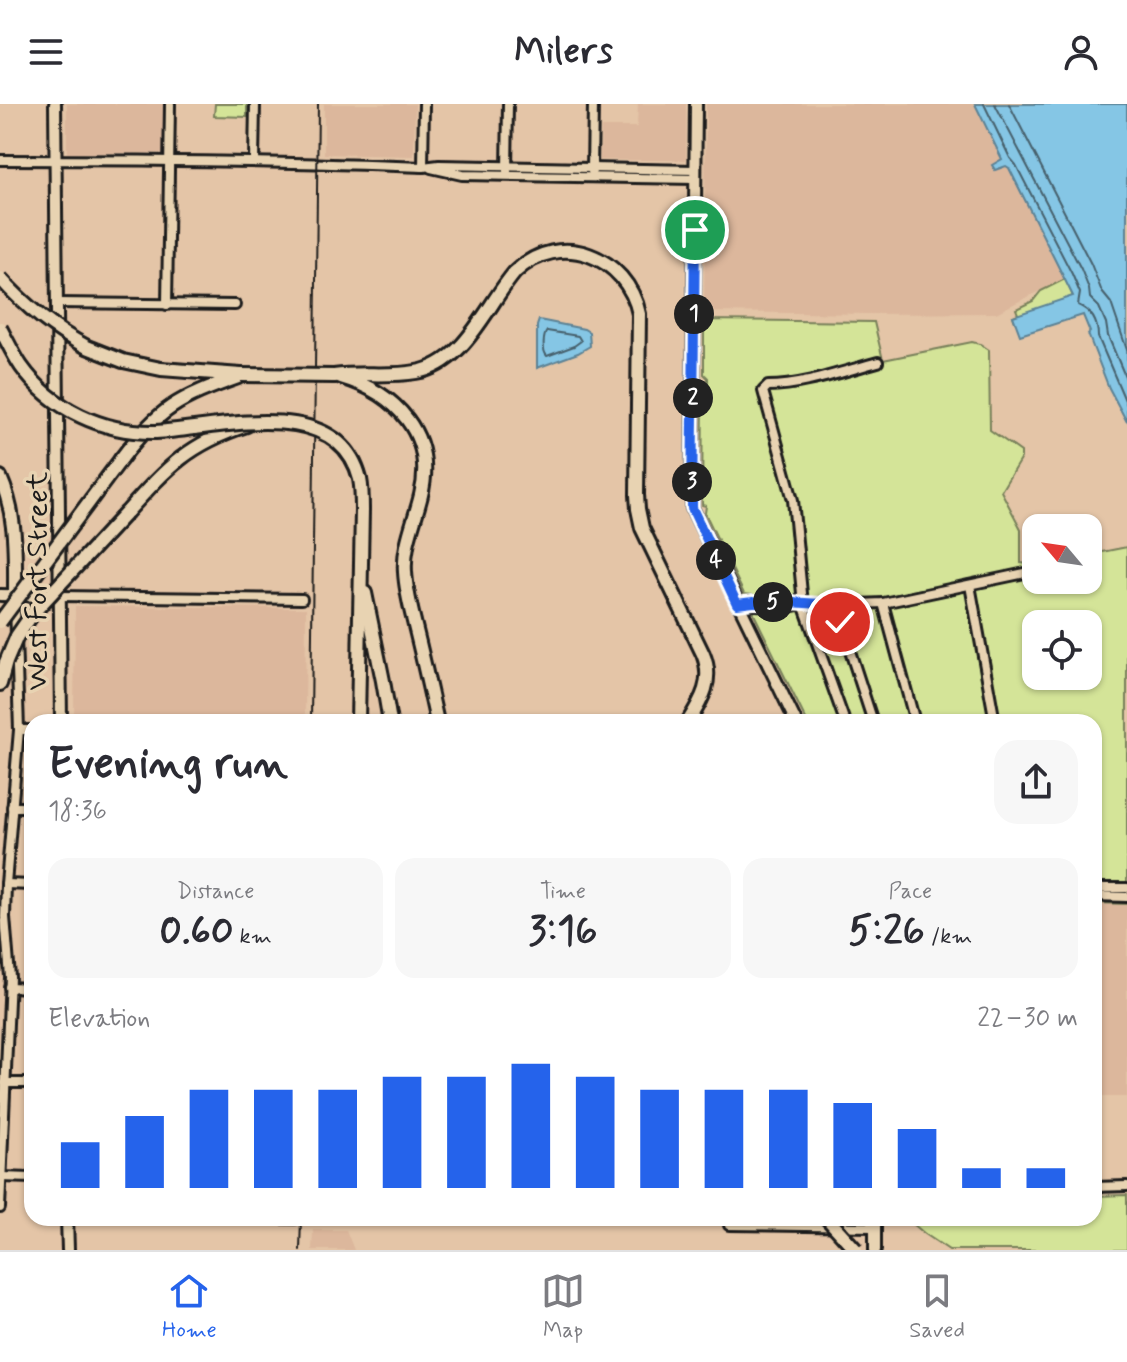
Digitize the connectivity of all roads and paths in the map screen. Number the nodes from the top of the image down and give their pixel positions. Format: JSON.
{"nodes":[{"id":1,"x":55,"y":104,"type":"edge"},
{"id":2,"x":170,"y":104,"type":"edge"},
{"id":3,"x":255,"y":104,"type":"edge"},
{"id":4,"x":424,"y":104,"type":"edge"},
{"id":5,"x":508,"y":104,"type":"edge"},
{"id":6,"x":593,"y":104,"type":"edge"},
{"id":7,"x":696,"y":104,"type":"edge"},
{"id":8,"x":0,"y":160,"type":"edge"},
{"id":9,"x":55,"y":160,"type":"junction"},
{"id":10,"x":169,"y":161,"type":"junction"},
{"id":11,"x":254,"y":162,"type":"junction"},
{"id":12,"x":423,"y":167,"type":"junction"},
{"id":13,"x":508,"y":171,"type":"junction"},
{"id":14,"x":592,"y":172,"type":"junction"},
{"id":15,"x":695,"y":174,"type":"junction"},
{"id":16,"x":0,"y":278,"type":"edge"},
{"id":17,"x":57,"y":303,"type":"junction"},
{"id":18,"x":167,"y":305,"type":"junction"},
{"id":19,"x":235,"y":305,"type":"dead end"},
{"id":20,"x":0,"y":328,"type":"edge"},
{"id":21,"x":878,"y":362,"type":"dead end"},
{"id":22,"x":241,"y":375,"type":"junction"},
{"id":23,"x":334,"y":376,"type":"junction"},
{"id":24,"x":250,"y":424,"type":"junction"},
{"id":25,"x":0,"y":477,"type":"edge"},
{"id":26,"x":361,"y":566,"type":"junction"},
{"id":27,"x":1022,"y":574,"type":"edge"},
{"id":28,"x":970,"y":585,"type":"junction"},
{"id":29,"x":0,"y":595,"type":"edge"},
{"id":30,"x":15,"y":595,"type":"junction"},
{"id":31,"x":59,"y":596,"type":"junction"},
{"id":32,"x":302,"y":599,"type":"dead end"},
{"id":33,"x":883,"y":603,"type":"junction"},
{"id":34,"x":742,"y":604,"type":"junction"},
{"id":35,"x":803,"y":604,"type":"junction"},
{"id":36,"x":835,"y":605,"type":"junction"},
{"id":37,"x":0,"y":622,"type":"edge"},
{"id":38,"x":0,"y":684,"type":"edge"},
{"id":39,"x":61,"y":714,"type":"edge"},
{"id":40,"x":358,"y":714,"type":"edge"},
{"id":41,"x":389,"y":714,"type":"edge"},
{"id":42,"x":435,"y":714,"type":"edge"},
{"id":43,"x":692,"y":714,"type":"edge"},
{"id":44,"x":792,"y":714,"type":"edge"},
{"id":45,"x":842,"y":714,"type":"edge"},
{"id":46,"x":870,"y":714,"type":"edge"},
{"id":47,"x":913,"y":714,"type":"edge"},
{"id":48,"x":994,"y":714,"type":"edge"},
{"id":49,"x":19,"y":730,"type":"junction"},
{"id":50,"x":24,"y":730,"type":"edge"},
{"id":51,"x":12,"y":807,"type":"junction"},
{"id":52,"x":24,"y":807,"type":"edge"},
{"id":53,"x":6,"y":884,"type":"junction"},
{"id":54,"x":24,"y":885,"type":"edge"},
{"id":55,"x":1102,"y":888,"type":"edge"},
{"id":56,"x":1127,"y":888,"type":"edge"},
{"id":57,"x":1102,"y":896,"type":"edge"},
{"id":58,"x":1127,"y":897,"type":"edge"},
{"id":59,"x":9,"y":987,"type":"junction"},
{"id":60,"x":24,"y":988,"type":"edge"},
{"id":61,"x":5,"y":1083,"type":"junction"},
{"id":62,"x":24,"y":1083,"type":"edge"},
{"id":63,"x":1,"y":1177,"type":"edge"},
{"id":64,"x":24,"y":1178,"type":"edge"},
{"id":65,"x":1127,"y":1186,"type":"edge"},
{"id":66,"x":1102,"y":1187,"type":"edge"},
{"id":67,"x":0,"y":1208,"type":"edge"},
{"id":68,"x":67,"y":1226,"type":"edge"},
{"id":69,"x":834,"y":1226,"type":"edge"},
{"id":70,"x":875,"y":1226,"type":"edge"},
{"id":71,"x":68,"y":1250,"type":"edge"},
{"id":72,"x":856,"y":1250,"type":"edge"},
{"id":73,"x":875,"y":1250,"type":"edge"}],
"edges":[{"from":1,"to":9,"type":"main road","name":"West Fort Street"},
{"from":2,"to":10,"type":"street"},
{"from":3,"to":11,"type":"street"},
{"from":4,"to":12,"type":"street"},
{"from":5,"to":13,"type":"street"},
{"from":6,"to":14,"type":"street"},
{"from":7,"to":15,"type":"main road"},
{"from":8,"to":9,"type":"street"},
{"from":9,"to":10,"type":"street"},
{"from":9,"to":17,"type":"main road","name":"West Fort Street"},
{"from":10,"to":11,"type":"street"},
{"from":10,"to":18,"type":"street"},
{"from":11,"to":12,"type":"street"},
{"from":12,"to":13,"type":"street"},
{"from":13,"to":14,"type":"street"},
{"from":14,"to":15,"type":"street"},
{"from":15,"to":34,"type":"main road"},
{"from":16,"to":22,"type":"highway","bridge":true},
{"from":17,"to":18,"type":"street"},
{"from":17,"to":31,"type":"main road","name":"West Fort Street"},
{"from":18,"to":19,"type":"street"},
{"from":20,"to":24,"type":"highway","bridge":true},
{"from":21,"to":35,"type":"street"},
{"from":22,"to":23,"type":"highway","bridge":true},
{"from":22,"to":37,"type":"highway","bridge":true},
{"from":23,"to":42,"type":"highway"},
{"from":23,"to":43,"type":"highway"},
{"from":24,"to":26,"type":"highway","bridge":true},
{"from":24,"to":38,"type":"highway","bridge":true},
{"from":25,"to":30,"type":"highway"},
{"from":26,"to":40,"type":"highway"},
{"from":26,"to":41,"type":"highway"},
{"from":27,"to":28,"type":"street"},
{"from":28,"to":33,"type":"street"},
{"from":28,"to":48,"type":"street"},
{"from":29,"to":30,"type":"main road"},
{"from":30,"to":31,"type":"main road"},
{"from":30,"to":49,"type":"street"},
{"from":31,"to":32,"type":"street"},
{"from":31,"to":39,"type":"main road","name":"West Fort Street"},
{"from":33,"to":36,"type":"street"},
{"from":33,"to":47,"type":"street"},
{"from":34,"to":35,"type":"street"},
{"from":34,"to":44,"type":"main road"},
{"from":35,"to":36,"type":"street"},
{"from":35,"to":45,"type":"street"},
{"from":36,"to":46,"type":"street"},
{"from":49,"to":50,"type":"street"},
{"from":49,"to":51,"type":"street"},
{"from":51,"to":52,"type":"street"},
{"from":51,"to":53,"type":"street"},
{"from":53,"to":54,"type":"street"},
{"from":53,"to":59,"type":"street"},
{"from":55,"to":56,"type":"street"},
{"from":57,"to":58,"type":"street"},
{"from":59,"to":60,"type":"street"},
{"from":59,"to":61,"type":"street"},
{"from":61,"to":62,"type":"street"},
{"from":61,"to":63,"type":"street"},
{"from":63,"to":64,"type":"street"},
{"from":63,"to":67,"type":"street"},
{"from":65,"to":66,"type":"street"},
{"from":68,"to":71,"type":"main road"},
{"from":69,"to":72,"type":"highway","bridge":true},
{"from":70,"to":73,"type":"main road"}]}
